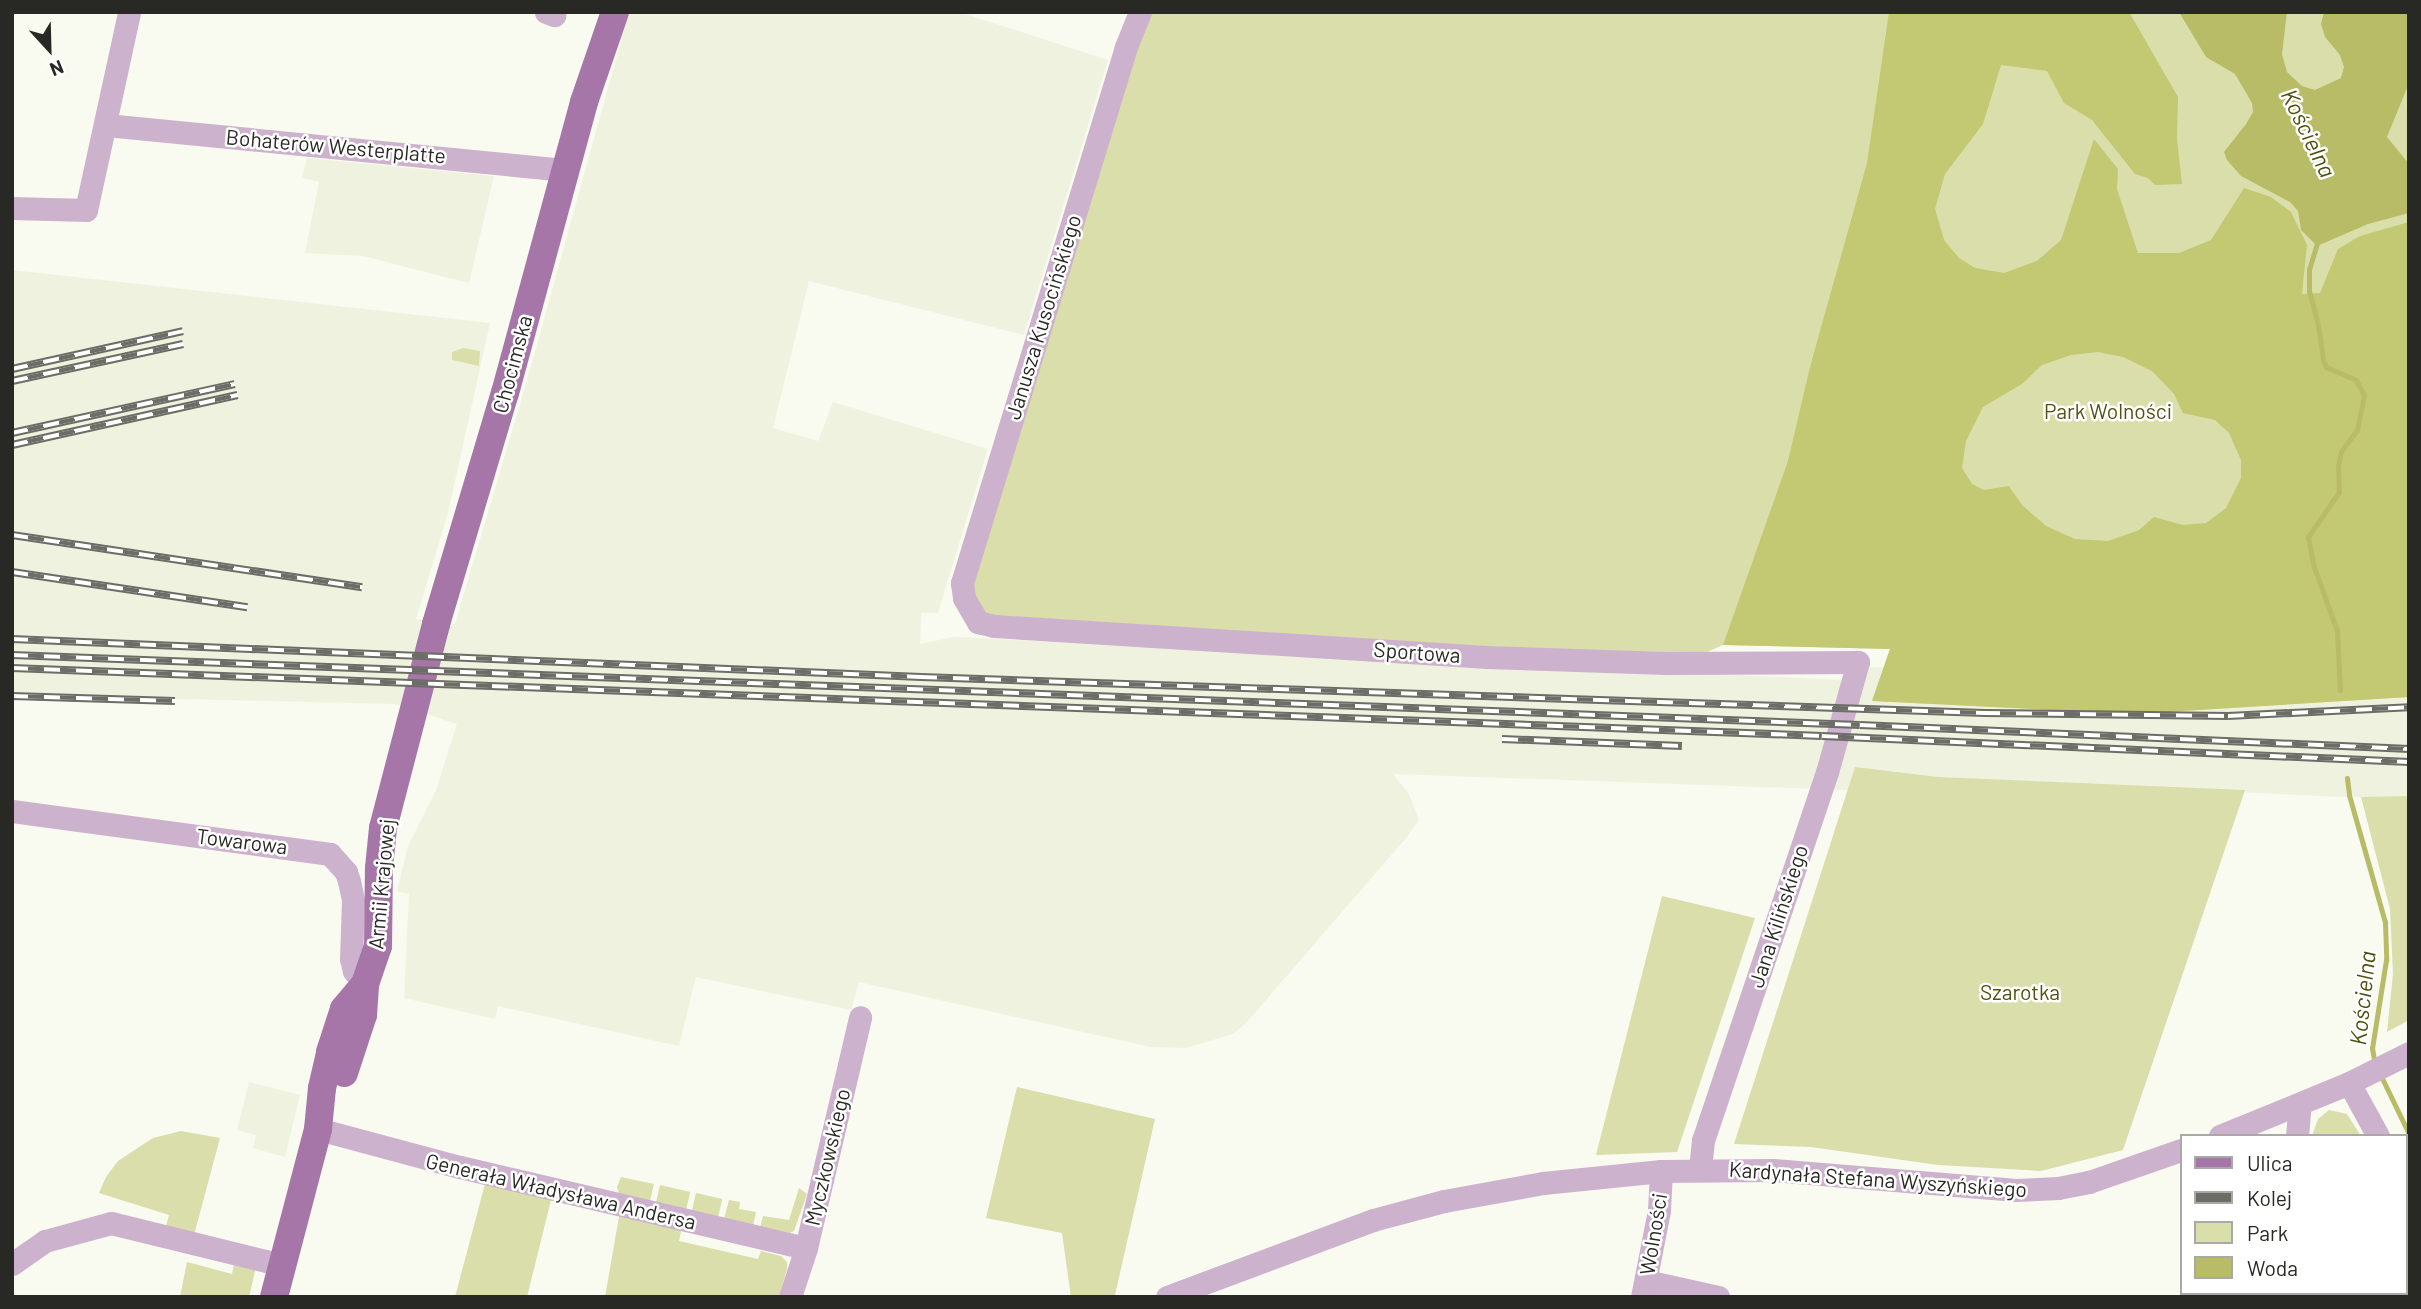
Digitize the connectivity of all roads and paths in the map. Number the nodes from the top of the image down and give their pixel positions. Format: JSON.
{"nodes":[{"id":1,"x":129,"y":12,"type":"edge"},
{"id":2,"x":598,"y":12,"type":"edge"},
{"id":3,"x":615,"y":12,"type":"edge"},
{"id":4,"x":1140,"y":12,"type":"edge"},
{"id":5,"x":584,"y":102,"type":"junction"},
{"id":6,"x":106,"y":125,"type":"junction"},
{"id":7,"x":566,"y":170,"type":"junction"},
{"id":8,"x":12,"y":208,"type":"edge"},
{"id":9,"x":978,"y":622,"type":"joint"},
{"id":10,"x":1858,"y":662,"type":"joint"},
{"id":11,"x":416,"y":702,"type":"joint"},
{"id":12,"x":12,"y":811,"type":"edge"},
{"id":13,"x":365,"y":984,"type":"junction"},
{"id":14,"x":860,"y":1017,"type":"dead end"},
{"id":15,"x":2399,"y":1058,"type":"edge"},
{"id":16,"x":2358,"y":1079,"type":"junction"},
{"id":17,"x":2300,"y":1104,"type":"junction"},
{"id":18,"x":318,"y":1129,"type":"junction"},
{"id":19,"x":2225,"y":1134,"type":"edge"},
{"id":20,"x":2297,"y":1134,"type":"edge"},
{"id":21,"x":2377,"y":1134,"type":"edge"},
{"id":22,"x":2180,"y":1150,"type":"edge"},
{"id":23,"x":1700,"y":1170,"type":"junction"},
{"id":24,"x":1661,"y":1171,"type":"junction"},
{"id":25,"x":806,"y":1248,"type":"junction"},
{"id":26,"x":12,"y":1264,"type":"edge"},
{"id":27,"x":282,"y":1265,"type":"junction"},
{"id":28,"x":1644,"y":1289,"type":"edge"},
{"id":29,"x":1182,"y":1294,"type":"edge"},
{"id":30,"x":274,"y":1297,"type":"edge"},
{"id":31,"x":790,"y":1297,"type":"edge"},
{"id":32,"x":1718,"y":1297,"type":"edge"}],
"edges":[{"from":1,"to":6,"type":"street"},
{"from":2,"to":5,"type":"main road","name":"Chocimska"},
{"from":3,"to":5,"type":"main road","name":"Chocimska"},
{"from":4,"to":9,"type":"street","name":"Janusza Kusocińskiego"},
{"from":5,"to":7,"type":"main road","name":"Chocimska"},
{"from":6,"to":7,"type":"street","name":"Bohaterów Westerplatte"},
{"from":6,"to":8,"type":"street"},
{"from":7,"to":11,"type":"main road","name":"Chocimska"},
{"from":9,"to":10,"type":"street","name":"Sportowa"},
{"from":10,"to":23,"type":"street","name":"Jana Kilińskiego"},
{"from":11,"to":13,"type":"main road","name":"Armii Krajowej"},
{"from":12,"to":13,"type":"street","name":"Towarowa"},
{"from":13,"to":18,"type":"main road","name":"Armii Krajowej"},
{"from":14,"to":25,"type":"street","name":"Myczkowskiego"},
{"from":15,"to":16,"type":"street"},
{"from":16,"to":17,"type":"street"},
{"from":16,"to":21,"type":"street"},
{"from":17,"to":19,"type":"street"},
{"from":17,"to":20,"type":"street"},
{"from":18,"to":25,"type":"street","name":"Generała Władysława Andersa"},
{"from":18,"to":27,"type":"main road","name":"Armii Krajowej"},
{"from":22,"to":23,"type":"street","name":"Kardynała Stefana Wyszyńskiego"},
{"from":23,"to":24,"type":"street","name":"Kardynała Stefana Wyszyńskiego"},
{"from":24,"to":28,"type":"street","name":"Wolności"},
{"from":24,"to":29,"type":"street","name":"Kardynała Stefana Wyszyńskiego"},
{"from":25,"to":31,"type":"street","name":"Myczkowskiego"},
{"from":26,"to":27,"type":"street"},
{"from":27,"to":30,"type":"main road","name":"Armii Krajowej"},
{"from":28,"to":32,"type":"street"}]}
